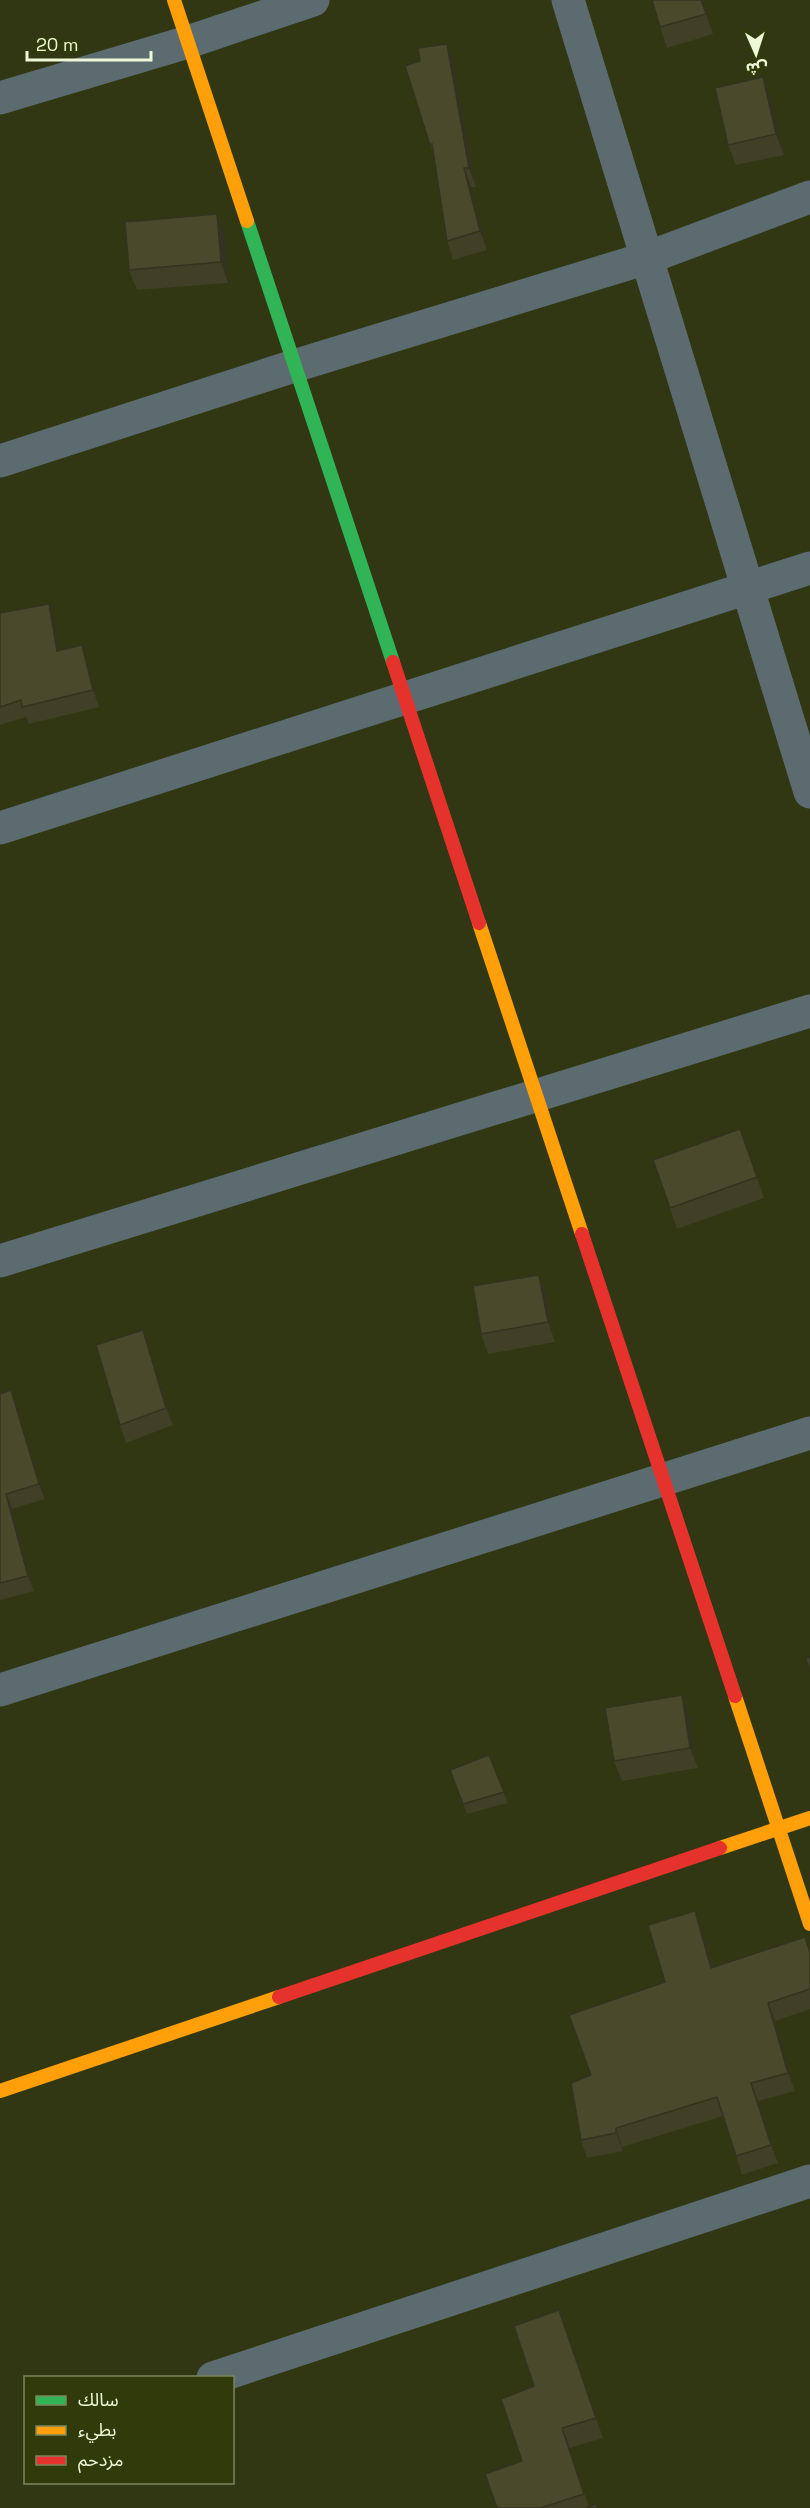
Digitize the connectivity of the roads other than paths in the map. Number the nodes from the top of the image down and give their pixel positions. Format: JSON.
{"nodes":[{"id":1,"x":174,"y":0,"type":"edge"},
{"id":2,"x":313,"y":0,"type":"edge"},
{"id":3,"x":568,"y":0,"type":"edge"},
{"id":4,"x":188,"y":42,"type":"junction"},
{"id":5,"x":0,"y":98,"type":"edge"},
{"id":6,"x":810,"y":197,"type":"edge"},
{"id":7,"x":647,"y":258,"type":"junction"},
{"id":8,"x":294,"y":366,"type":"junction"},
{"id":9,"x":0,"y":461,"type":"edge"},
{"id":10,"x":810,"y":568,"type":"edge"},
{"id":11,"x":747,"y":588,"type":"junction"},
{"id":12,"x":404,"y":698,"type":"junction"},
{"id":13,"x":810,"y":792,"type":"edge"},
{"id":14,"x":0,"y":828,"type":"edge"},
{"id":15,"x":810,"y":1011,"type":"edge"},
{"id":16,"x":535,"y":1098,"type":"junction"},
{"id":17,"x":0,"y":1261,"type":"edge"},
{"id":18,"x":810,"y":1433,"type":"edge"},
{"id":19,"x":662,"y":1480,"type":"junction"},
{"id":20,"x":0,"y":1690,"type":"edge"},
{"id":21,"x":810,"y":1818,"type":"edge"},
{"id":22,"x":778,"y":1828,"type":"junction"},
{"id":23,"x":810,"y":1924,"type":"edge"},
{"id":24,"x":0,"y":2091,"type":"edge"},
{"id":25,"x":810,"y":2181,"type":"edge"},
{"id":26,"x":219,"y":2376,"type":"edge"}],
"edges":[{"from":1,"to":4,"type":"street"},
{"from":2,"to":4,"type":"street"},
{"from":3,"to":7,"type":"street"},
{"from":4,"to":5,"type":"street"},
{"from":4,"to":8,"type":"street"},
{"from":6,"to":7,"type":"street"},
{"from":7,"to":8,"type":"street"},
{"from":7,"to":11,"type":"street"},
{"from":8,"to":9,"type":"street"},
{"from":8,"to":12,"type":"street"},
{"from":10,"to":11,"type":"street"},
{"from":11,"to":12,"type":"street"},
{"from":11,"to":13,"type":"street"},
{"from":12,"to":14,"type":"street"},
{"from":12,"to":16,"type":"street"},
{"from":15,"to":16,"type":"street"},
{"from":16,"to":17,"type":"street"},
{"from":16,"to":19,"type":"street"},
{"from":18,"to":19,"type":"street"},
{"from":19,"to":20,"type":"street"},
{"from":19,"to":22,"type":"street"},
{"from":21,"to":22,"type":"street"},
{"from":22,"to":23,"type":"street"},
{"from":22,"to":24,"type":"street"},
{"from":25,"to":26,"type":"street"}]}
